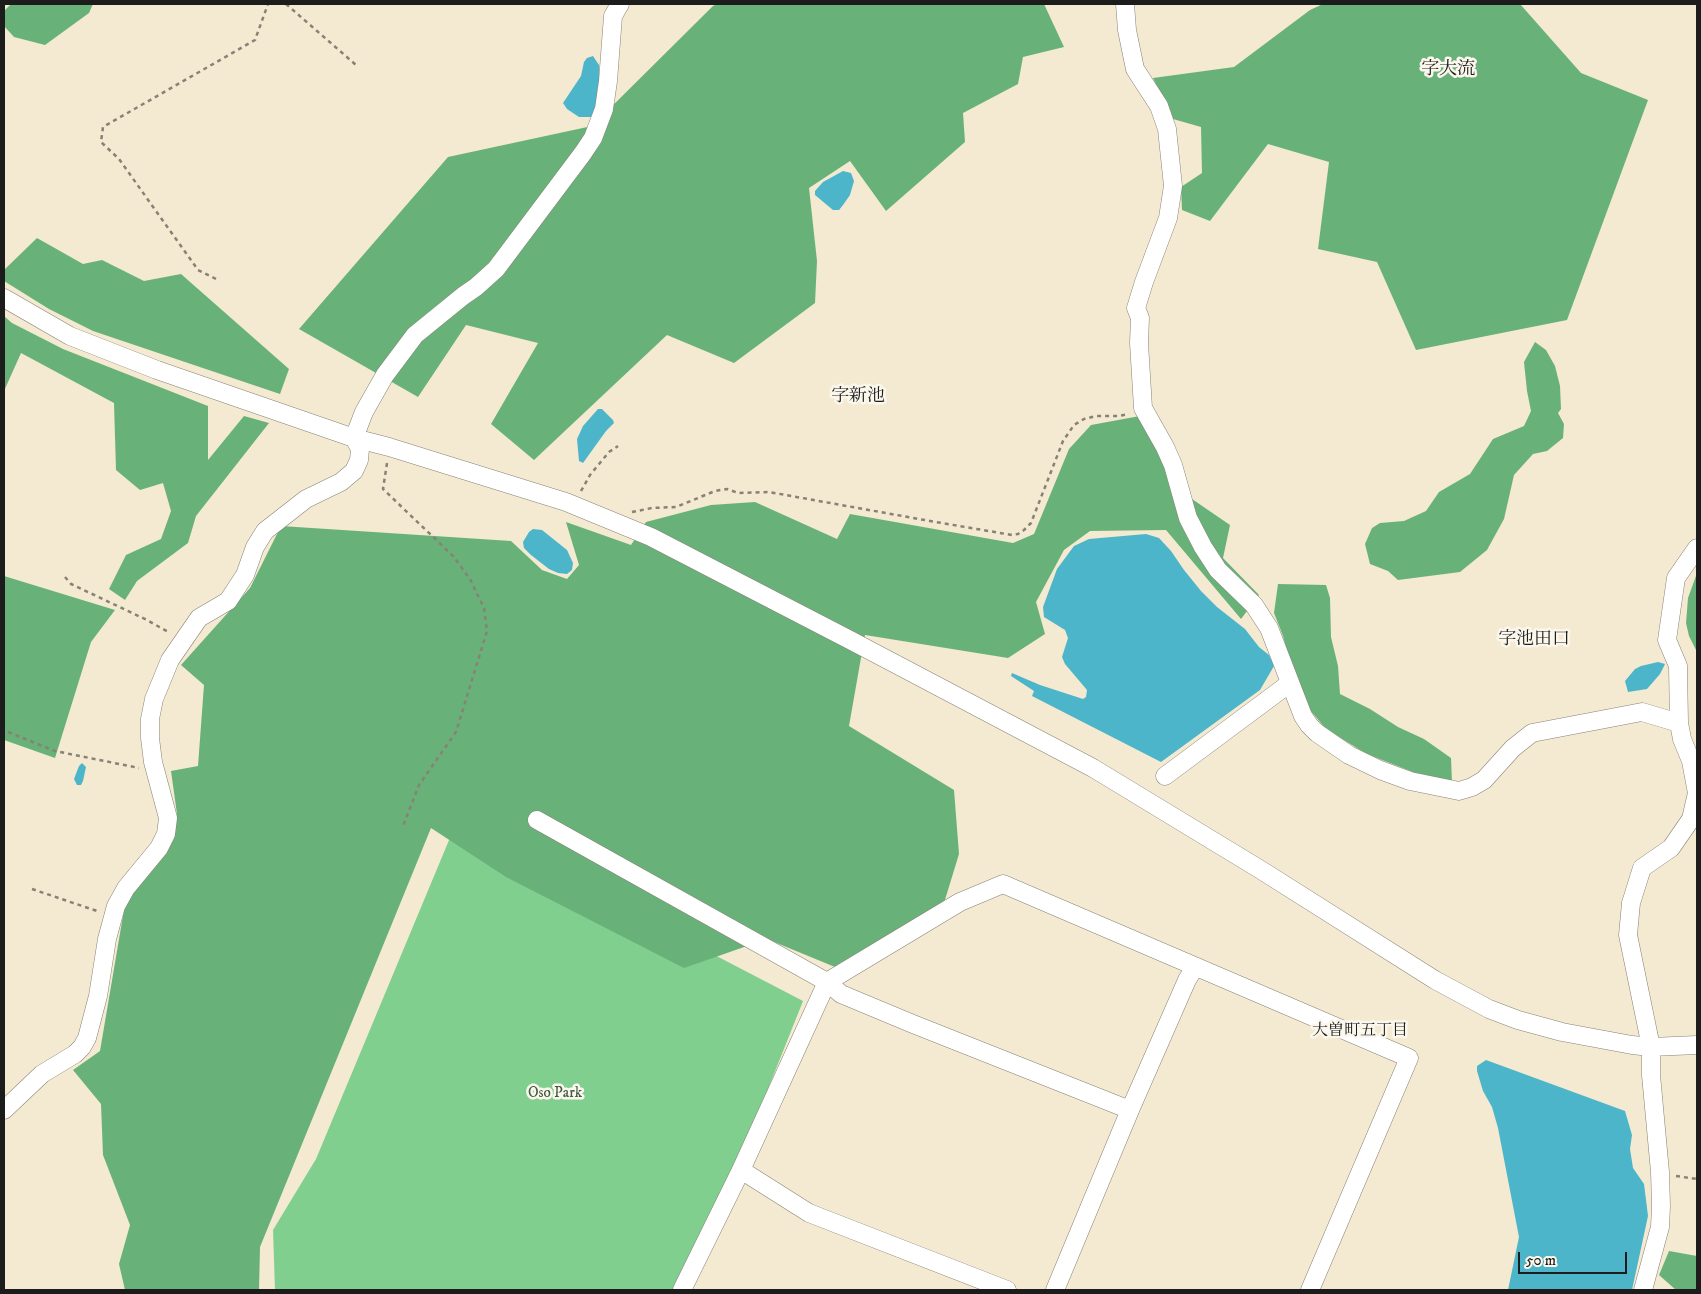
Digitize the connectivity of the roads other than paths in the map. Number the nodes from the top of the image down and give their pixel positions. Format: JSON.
{"nodes":[{"id":1,"x":620,"y":4,"type":"edge"},
{"id":2,"x":1125,"y":4,"type":"edge"},
{"id":3,"x":4,"y":298,"type":"edge"},
{"id":4,"x":354,"y":438,"type":"junction"},
{"id":5,"x":1697,"y":548,"type":"edge"},
{"id":6,"x":1290,"y":683,"type":"junction"},
{"id":7,"x":1679,"y":723,"type":"junction"},
{"id":8,"x":1165,"y":776,"type":"dead end"},
{"id":9,"x":537,"y":820,"type":"dead end"},
{"id":10,"x":1195,"y":967,"type":"junction"},
{"id":11,"x":827,"y":982,"type":"junction"},
{"id":12,"x":1697,"y":1045,"type":"edge"},
{"id":13,"x":1651,"y":1047,"type":"junction"},
{"id":14,"x":4,"y":1110,"type":"edge"},
{"id":15,"x":1130,"y":1110,"type":"junction"},
{"id":16,"x":741,"y":1170,"type":"junction"},
{"id":17,"x":682,"y":1290,"type":"edge"},
{"id":18,"x":1007,"y":1290,"type":"edge"},
{"id":19,"x":1055,"y":1290,"type":"edge"},
{"id":20,"x":1310,"y":1290,"type":"edge"},
{"id":21,"x":1643,"y":1290,"type":"edge"}],
"edges":[{"from":1,"to":4,"type":"street"},
{"from":2,"to":6,"type":"street"},
{"from":3,"to":4,"type":"street"},
{"from":4,"to":13,"type":"street"},
{"from":4,"to":14,"type":"street"},
{"from":5,"to":7,"type":"street"},
{"from":6,"to":7,"type":"street"},
{"from":6,"to":8,"type":"street"},
{"from":7,"to":13,"type":"street"},
{"from":9,"to":11,"type":"street"},
{"from":10,"to":11,"type":"street"},
{"from":10,"to":15,"type":"street"},
{"from":10,"to":20,"type":"street"},
{"from":11,"to":15,"type":"street"},
{"from":11,"to":16,"type":"street"},
{"from":12,"to":13,"type":"street"},
{"from":13,"to":21,"type":"street"},
{"from":15,"to":19,"type":"street"},
{"from":16,"to":17,"type":"street"},
{"from":16,"to":18,"type":"street"}]}
